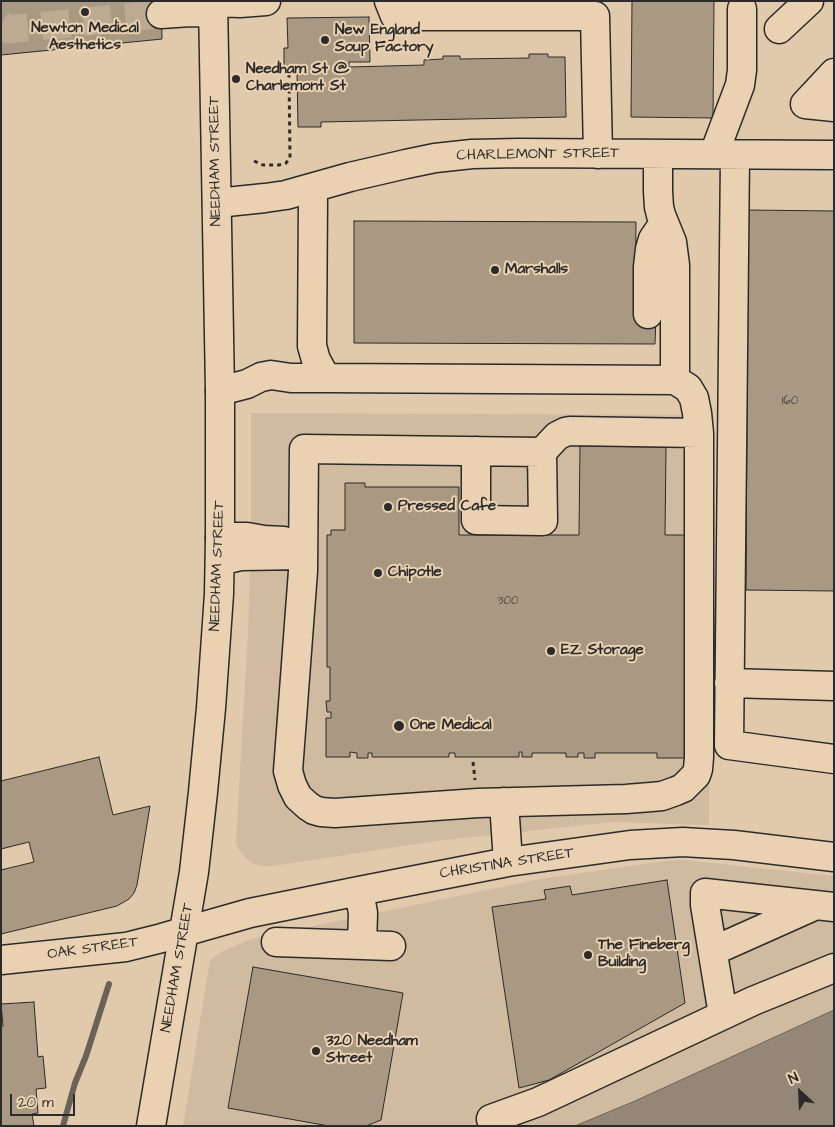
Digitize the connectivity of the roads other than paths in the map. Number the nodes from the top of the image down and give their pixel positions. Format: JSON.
{"nodes":[{"id":1,"x":266,"y":1,"type":"edge"},
{"id":2,"x":388,"y":1,"type":"edge"},
{"id":3,"x":809,"y":1,"type":"edge"},
{"id":4,"x":213,"y":6,"type":"edge"},
{"id":5,"x":539,"y":9,"type":"edge"},
{"id":6,"x":742,"y":9,"type":"dead end"},
{"id":7,"x":162,"y":14,"type":"tunnel mouth"},
{"id":8,"x":779,"y":29,"type":"dead end"},
{"id":9,"x":834,"y":73,"type":"edge"},
{"id":10,"x":834,"y":106,"type":"edge"},
{"id":11,"x":598,"y":154,"type":"junction"},
{"id":12,"x":658,"y":154,"type":"junction"},
{"id":13,"x":724,"y":155,"type":"junction"},
{"id":14,"x":834,"y":155,"type":"edge"},
{"id":15,"x":312,"y":188,"type":"junction"},
{"id":16,"x":217,"y":203,"type":"junction"},
{"id":17,"x":664,"y":223,"type":"junction"},
{"id":18,"x":648,"y":314,"type":"dead end"},
{"id":19,"x":326,"y":378,"type":"junction"},
{"id":20,"x":675,"y":380,"type":"junction"},
{"id":21,"x":220,"y":391,"type":"junction"},
{"id":22,"x":698,"y":433,"type":"junction"},
{"id":23,"x":476,"y":450,"type":"junction"},
{"id":24,"x":542,"y":452,"type":"junction"},
{"id":25,"x":303,"y":548,"type":"junction"},
{"id":26,"x":220,"y":550,"type":"junction"},
{"id":27,"x":729,"y":683,"type":"junction"},
{"id":28,"x":834,"y":686,"type":"edge"},
{"id":29,"x":834,"y":759,"type":"edge"},
{"id":30,"x":504,"y":802,"type":"junction"},
{"id":31,"x":834,"y":857,"type":"edge"},
{"id":32,"x":508,"y":862,"type":"junction"},
{"id":33,"x":359,"y":891,"type":"junction"},
{"id":34,"x":825,"y":906,"type":"edge"},
{"id":35,"x":184,"y":931,"type":"junction"},
{"id":36,"x":276,"y":942,"type":"dead end"},
{"id":37,"x":362,"y":945,"type":"junction"},
{"id":38,"x":391,"y":946,"type":"dead end"},
{"id":39,"x":712,"y":951,"type":"junction"},
{"id":40,"x":1,"y":960,"type":"edge"},
{"id":41,"x":834,"y":968,"type":"edge"},
{"id":42,"x":723,"y":1015,"type":"junction"},
{"id":43,"x":491,"y":1119,"type":"dead end"},
{"id":44,"x":151,"y":1126,"type":"edge"}],
"edges":[{"from":1,"to":4,"type":"street"},
{"from":2,"to":5,"type":"street"},
{"from":3,"to":8,"type":"street"},
{"from":4,"to":7,"type":"street"},
{"from":4,"to":16,"type":"street","name":"NEEDHAM STREET"},
{"from":5,"to":11,"type":"street"},
{"from":6,"to":13,"type":"street"},
{"from":9,"to":10,"type":"street"},
{"from":11,"to":12,"type":"street","name":"CHARLEMONT STREET"},
{"from":11,"to":15,"type":"street","name":"CHARLEMONT STREET"},
{"from":12,"to":13,"type":"street","name":"CHARLEMONT STREET"},
{"from":12,"to":17,"type":"street"},
{"from":13,"to":14,"type":"street","name":"CHARLEMONT STREET"},
{"from":13,"to":27,"type":"street"},
{"from":15,"to":16,"type":"street","name":"CHARLEMONT STREET"},
{"from":15,"to":19,"type":"street"},
{"from":16,"to":21,"type":"street","name":"NEEDHAM STREET"},
{"from":17,"to":18,"type":"street"},
{"from":17,"to":20,"type":"street"},
{"from":19,"to":20,"type":"street"},
{"from":19,"to":21,"type":"street"},
{"from":20,"to":22,"type":"street"},
{"from":21,"to":26,"type":"street","name":"NEEDHAM STREET"},
{"from":22,"to":24,"type":"street"},
{"from":22,"to":30,"type":"street"},
{"from":23,"to":24,"type":"street"},
{"from":23,"to":24,"type":"street"},
{"from":23,"to":25,"type":"street"},
{"from":25,"to":26,"type":"street"},
{"from":25,"to":30,"type":"street"},
{"from":26,"to":35,"type":"street","name":"NEEDHAM STREET"},
{"from":27,"to":28,"type":"street"},
{"from":27,"to":29,"type":"street"},
{"from":30,"to":32,"type":"street"},
{"from":31,"to":32,"type":"street","name":"CHRISTINA STREET"},
{"from":32,"to":33,"type":"street","name":"CHRISTINA STREET"},
{"from":33,"to":35,"type":"street","name":"CHRISTINA STREET"},
{"from":33,"to":37,"type":"street"},
{"from":34,"to":39,"type":"street"},
{"from":34,"to":39,"type":"street"},
{"from":35,"to":40,"type":"street","name":"OAK STREET"},
{"from":35,"to":44,"type":"street","name":"NEEDHAM STREET"},
{"from":36,"to":37,"type":"street"},
{"from":37,"to":38,"type":"street"},
{"from":39,"to":42,"type":"street"},
{"from":41,"to":42,"type":"street"},
{"from":42,"to":43,"type":"street"}]}
